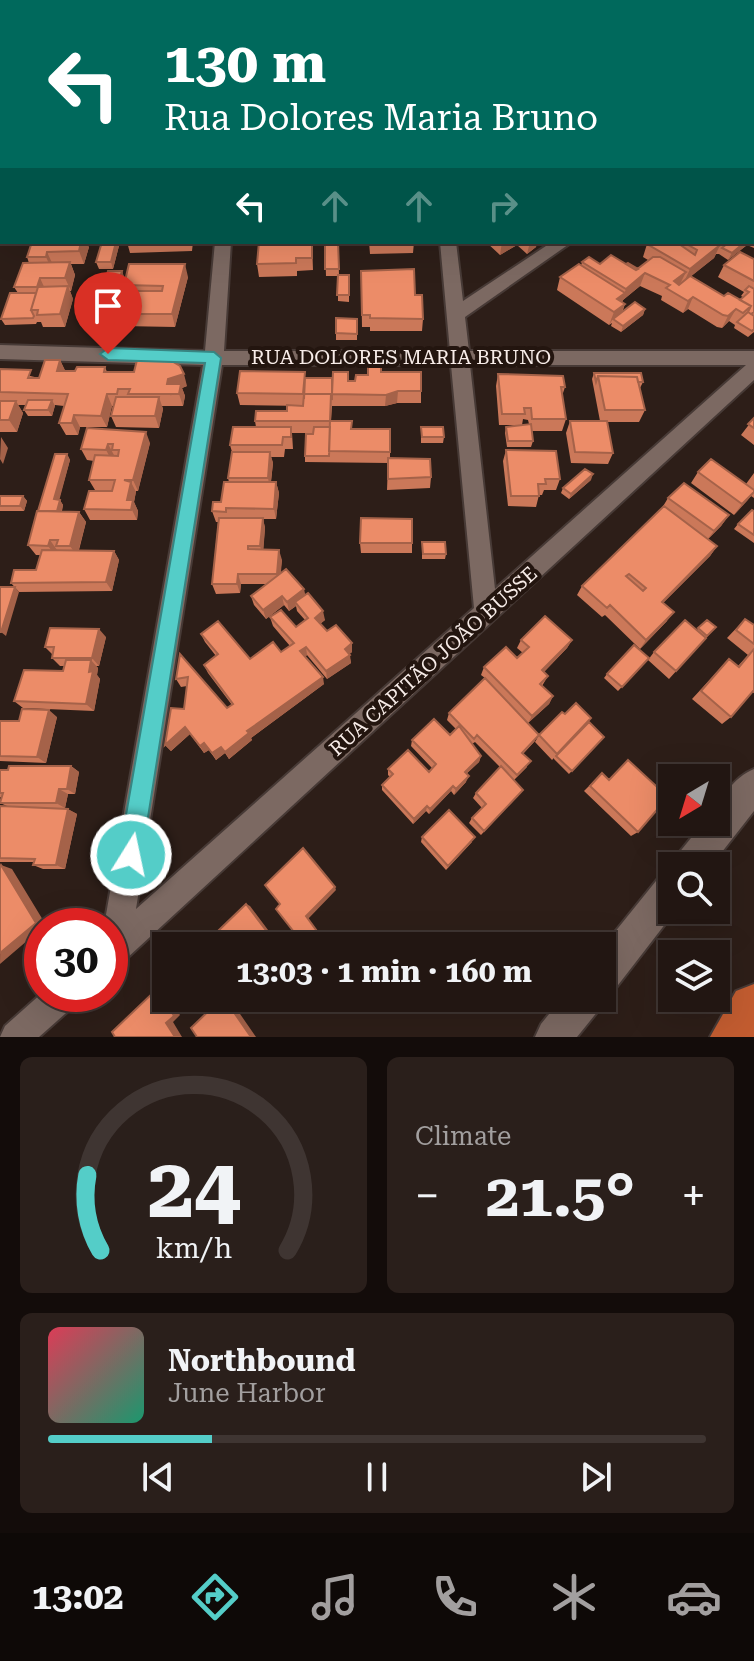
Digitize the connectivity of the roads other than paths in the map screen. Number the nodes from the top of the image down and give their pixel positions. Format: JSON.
{"nodes":[{"id":1,"x":223,"y":244,"type":"edge"},
{"id":2,"x":448,"y":244,"type":"edge"},
{"id":3,"x":561,"y":244,"type":"edge"},
{"id":4,"x":455,"y":315,"type":"junction"},
{"id":5,"x":0,"y":352,"type":"edge"},
{"id":6,"x":462,"y":356,"type":"junction"},
{"id":7,"x":214,"y":358,"type":"junction"},
{"id":8,"x":754,"y":358,"type":"edge"},
{"id":9,"x":754,"y":369,"type":"edge"},
{"id":10,"x":486,"y":613,"type":"junction"},
{"id":11,"x":754,"y":785,"type":"edge"},
{"id":12,"x":701,"y":852,"type":"edge"},
{"id":13,"x":658,"y":906,"type":"edge"},
{"id":14,"x":119,"y":908,"type":"edge"},
{"id":15,"x":128,"y":936,"type":"edge"},
{"id":16,"x":616,"y":958,"type":"edge"},
{"id":17,"x":754,"y":1009,"type":"edge"},
{"id":18,"x":44,"y":1012,"type":"edge"},
{"id":19,"x":574,"y":1012,"type":"edge"},
{"id":20,"x":16,"y":1037,"type":"edge"},
{"id":21,"x":554,"y":1037,"type":"edge"},
{"id":22,"x":736,"y":1037,"type":"edge"}],
"edges":[{"from":1,"to":7,"type":"street"},
{"from":2,"to":4,"type":"street"},
{"from":3,"to":4,"type":"street"},
{"from":4,"to":6,"type":"street"},
{"from":5,"to":7,"type":"street","name":"RUA DOLORES MARIA BRUNO"},
{"from":6,"to":7,"type":"street","name":"RUA DOLORES MARIA BRUNO"},
{"from":6,"to":8,"type":"street","name":"RUA DOLORES MARIA BRUNO"},
{"from":6,"to":10,"type":"street"},
{"from":7,"to":14,"type":"street"},
{"from":9,"to":10,"type":"street","name":"RUA CAPITÃO JOÃO BUSSE"},
{"from":10,"to":15,"type":"street","name":"RUA CAPITÃO JOÃO BUSSE"},
{"from":11,"to":12,"type":"street"},
{"from":13,"to":16,"type":"street"},
{"from":17,"to":22,"type":"highway"},
{"from":18,"to":20,"type":"street"},
{"from":19,"to":21,"type":"street"}]}
